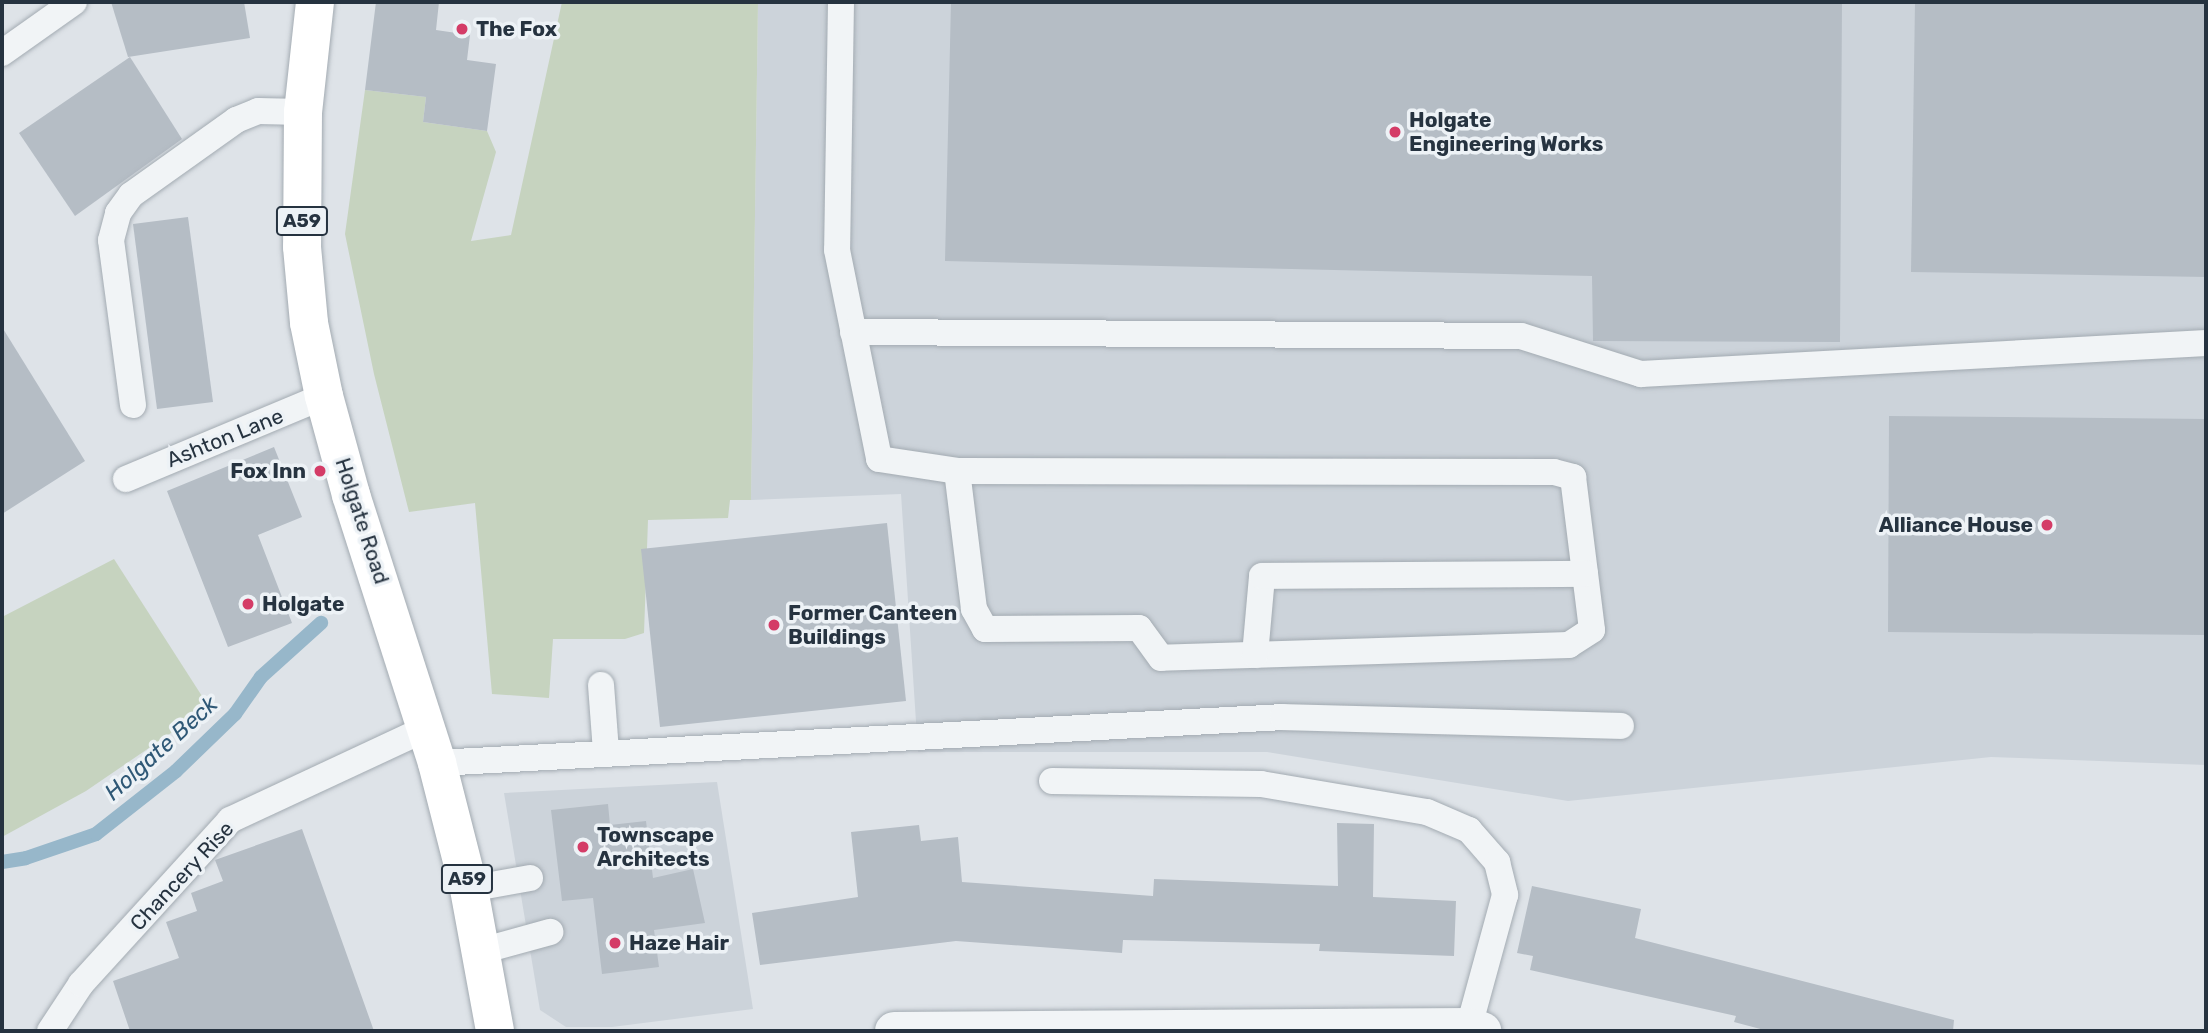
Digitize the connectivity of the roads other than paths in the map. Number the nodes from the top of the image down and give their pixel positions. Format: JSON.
{"nodes":[{"id":1,"x":74,"y":2,"type":"edge"},
{"id":2,"x":296,"y":2,"type":"edge"},
{"id":3,"x":315,"y":2,"type":"edge"},
{"id":4,"x":841,"y":2,"type":"edge"},
{"id":5,"x":309,"y":44,"type":"junction"},
{"id":6,"x":2,"y":53,"type":"edge"},
{"id":7,"x":303,"y":112,"type":"junction"},
{"id":8,"x":853,"y":332,"type":"junction"},
{"id":9,"x":2206,"y":344,"type":"edge"},
{"id":10,"x":324,"y":396,"type":"junction"},
{"id":11,"x":133,"y":405,"type":"dead end"},
{"id":12,"x":957,"y":471,"type":"junction"},
{"id":13,"x":126,"y":479,"type":"dead end"},
{"id":14,"x":1585,"y":574,"type":"junction"},
{"id":15,"x":1255,"y":655,"type":"junction"},
{"id":16,"x":601,"y":685,"type":"dead end"},
{"id":17,"x":1621,"y":726,"type":"dead end"},
{"id":18,"x":431,"y":746,"type":"junction"},
{"id":19,"x":606,"y":752,"type":"junction"},
{"id":20,"x":1052,"y":781,"type":"dead end"},
{"id":21,"x":530,"y":878,"type":"dead end"},
{"id":22,"x":469,"y":889,"type":"junction"},
{"id":23,"x":550,"y":932,"type":"dead end"},
{"id":24,"x":481,"y":951,"type":"junction"},
{"id":25,"x":1476,"y":1029,"type":"edge"},
{"id":26,"x":50,"y":1031,"type":"edge"},
{"id":27,"x":495,"y":1031,"type":"edge"},
{"id":28,"x":894,"y":1031,"type":"edge"}],
"edges":[{"from":1,"to":6,"type":"lane"},
{"from":2,"to":5,"type":"main road"},
{"from":3,"to":5,"type":"main road","name":"Holgate Road","number":"A59"},
{"from":4,"to":8,"type":"lane"},
{"from":5,"to":7,"type":"main road","name":"Holgate Road","number":"A59"},
{"from":7,"to":10,"type":"main road","name":"Holgate Road","number":"A59"},
{"from":7,"to":11,"type":"lane"},
{"from":8,"to":9,"type":"lane"},
{"from":8,"to":12,"type":"lane"},
{"from":10,"to":13,"type":"lane","name":"Ashton Lane"},
{"from":10,"to":18,"type":"main road","name":"Holgate Road","number":"A59"},
{"from":12,"to":14,"type":"lane"},
{"from":12,"to":15,"type":"lane"},
{"from":14,"to":15,"type":"lane"},
{"from":14,"to":15,"type":"lane"},
{"from":16,"to":19,"type":"lane"},
{"from":17,"to":19,"type":"lane"},
{"from":18,"to":19,"type":"lane"},
{"from":18,"to":22,"type":"main road","name":"Holgate Road","number":"A59"},
{"from":18,"to":26,"type":"lane","name":"Chancery Rise"},
{"from":20,"to":25,"type":"lane"},
{"from":21,"to":22,"type":"lane"},
{"from":22,"to":24,"type":"main road","name":"Holgate Road","number":"A59"},
{"from":23,"to":24,"type":"lane"},
{"from":24,"to":27,"type":"main road","name":"Holgate Road","number":"A59"},
{"from":25,"to":28,"type":"street"}]}
